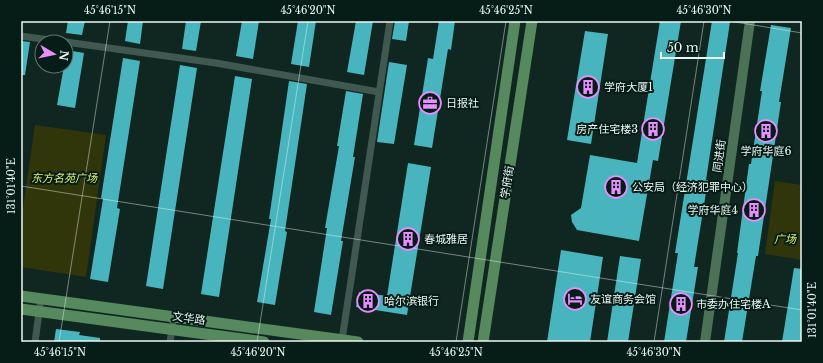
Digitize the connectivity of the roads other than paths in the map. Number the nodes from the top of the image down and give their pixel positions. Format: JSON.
{"nodes":[{"id":1,"x":390,"y":21,"type":"edge"},
{"id":2,"x":515,"y":21,"type":"edge"},
{"id":3,"x":532,"y":21,"type":"edge"},
{"id":4,"x":750,"y":21,"type":"edge"},
{"id":5,"x":21,"y":36,"type":"edge"},
{"id":6,"x":34,"y":38,"type":"edge"},
{"id":7,"x":74,"y":43,"type":"edge"},
{"id":8,"x":379,"y":92,"type":"junction"},
{"id":9,"x":21,"y":296,"type":"edge"},
{"id":10,"x":41,"y":298,"type":"junction"},
{"id":11,"x":21,"y":309,"type":"edge"},
{"id":12,"x":40,"y":312,"type":"junction"},
{"id":13,"x":174,"y":316,"type":"junction"},
{"id":14,"x":172,"y":330,"type":"junction"},
{"id":15,"x":342,"y":340,"type":"junction"},
{"id":16,"x":35,"y":342,"type":"edge"},
{"id":17,"x":170,"y":342,"type":"edge"},
{"id":18,"x":264,"y":342,"type":"edge"},
{"id":19,"x":358,"y":342,"type":"edge"},
{"id":20,"x":468,"y":342,"type":"edge"},
{"id":21,"x":483,"y":342,"type":"edge"},
{"id":22,"x":705,"y":342,"type":"edge"}],
"edges":[{"from":1,"to":8,"type":"street"},
{"from":2,"to":20,"type":"main road","name":"学府街"},
{"from":3,"to":21,"type":"main road","name":"学府街"},
{"from":4,"to":22,"type":"street","name":"同进街"},
{"from":5,"to":6,"type":"street"},
{"from":7,"to":8,"type":"street"},
{"from":8,"to":15,"type":"street"},
{"from":9,"to":10,"type":"main road","name":"文华路"},
{"from":10,"to":12,"type":"street"},
{"from":10,"to":13,"type":"main road","name":"文华路"},
{"from":11,"to":12,"type":"main road","name":"文华路"},
{"from":12,"to":14,"type":"main road","name":"文华路"},
{"from":12,"to":16,"type":"street"},
{"from":13,"to":14,"type":"street"},
{"from":13,"to":15,"type":"main road","name":"文华路"},
{"from":14,"to":17,"type":"street"},
{"from":14,"to":18,"type":"main road","name":"文华路"},
{"from":15,"to":19,"type":"main road","name":"文华路"}]}
